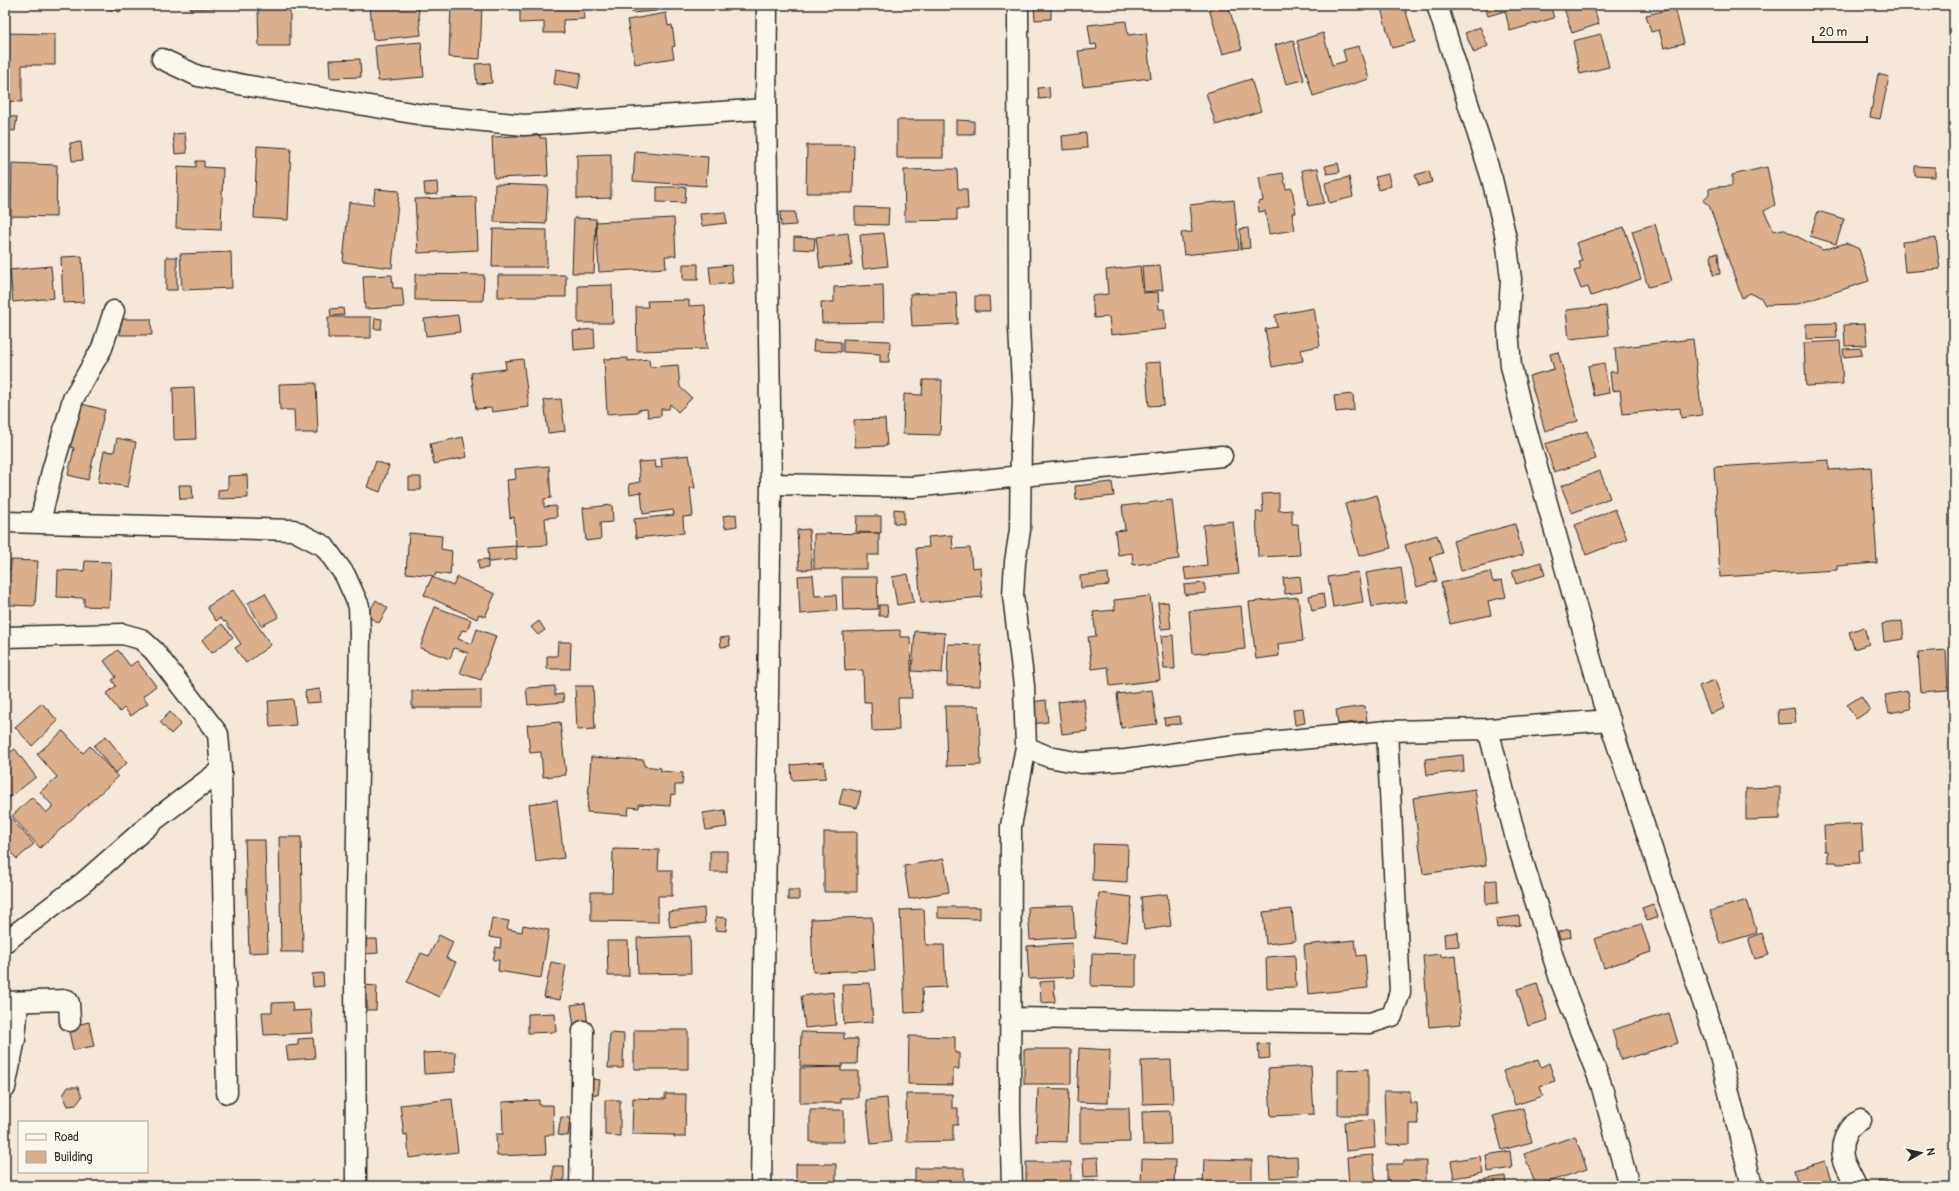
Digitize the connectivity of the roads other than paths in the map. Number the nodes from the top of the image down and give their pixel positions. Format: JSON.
{"nodes":[{"id":1,"x":767,"y":5,"type":"edge"},
{"id":2,"x":1018,"y":5,"type":"edge"},
{"id":3,"x":1437,"y":5,"type":"edge"},
{"id":4,"x":162,"y":59,"type":"dead end"},
{"id":5,"x":766,"y":109,"type":"junction"},
{"id":6,"x":114,"y":311,"type":"dead end"},
{"id":7,"x":1222,"y":456,"type":"dead end"},
{"id":8,"x":1020,"y":476,"type":"junction"},
{"id":9,"x":771,"y":484,"type":"junction"},
{"id":10,"x":5,"y":522,"type":"edge"},
{"id":11,"x":40,"y":522,"type":"junction"},
{"id":12,"x":5,"y":638,"type":"edge"},
{"id":13,"x":1610,"y":720,"type":"junction"},
{"id":14,"x":1488,"y":728,"type":"junction"},
{"id":15,"x":1387,"y":731,"type":"junction"},
{"id":16,"x":1026,"y":747,"type":"junction"},
{"id":17,"x":221,"y":770,"type":"junction"},
{"id":18,"x":5,"y":942,"type":"edge"},
{"id":19,"x":11,"y":1002,"type":"edge"},
{"id":20,"x":1011,"y":1018,"type":"junction"},
{"id":21,"x":70,"y":1021,"type":"dead end"},
{"id":22,"x":583,"y":1031,"type":"dead end"},
{"id":23,"x":5,"y":1088,"type":"edge"},
{"id":24,"x":227,"y":1093,"type":"dead end"},
{"id":25,"x":1861,"y":1120,"type":"dead end"},
{"id":26,"x":356,"y":1186,"type":"edge"},
{"id":27,"x":580,"y":1186,"type":"edge"},
{"id":28,"x":761,"y":1186,"type":"edge"},
{"id":29,"x":1012,"y":1186,"type":"edge"},
{"id":30,"x":1628,"y":1186,"type":"edge"},
{"id":31,"x":1752,"y":1186,"type":"edge"},
{"id":32,"x":1856,"y":1186,"type":"edge"}],
"edges":[{"from":1,"to":5,"type":"street"},
{"from":2,"to":8,"type":"street"},
{"from":3,"to":13,"type":"street"},
{"from":4,"to":5,"type":"street"},
{"from":5,"to":9,"type":"street"},
{"from":6,"to":11,"type":"street"},
{"from":7,"to":8,"type":"street"},
{"from":8,"to":9,"type":"street"},
{"from":8,"to":16,"type":"street"},
{"from":9,"to":28,"type":"street"},
{"from":10,"to":11,"type":"street"},
{"from":11,"to":26,"type":"street"},
{"from":12,"to":17,"type":"street"},
{"from":13,"to":14,"type":"street"},
{"from":13,"to":31,"type":"street"},
{"from":14,"to":15,"type":"street"},
{"from":14,"to":30,"type":"street"},
{"from":15,"to":16,"type":"street"},
{"from":15,"to":20,"type":"street"},
{"from":16,"to":20,"type":"street"},
{"from":17,"to":18,"type":"street"},
{"from":17,"to":24,"type":"street"},
{"from":19,"to":21,"type":"street"},
{"from":19,"to":23,"type":"street"},
{"from":20,"to":29,"type":"street"},
{"from":22,"to":27,"type":"street"},
{"from":25,"to":32,"type":"street"}]}
